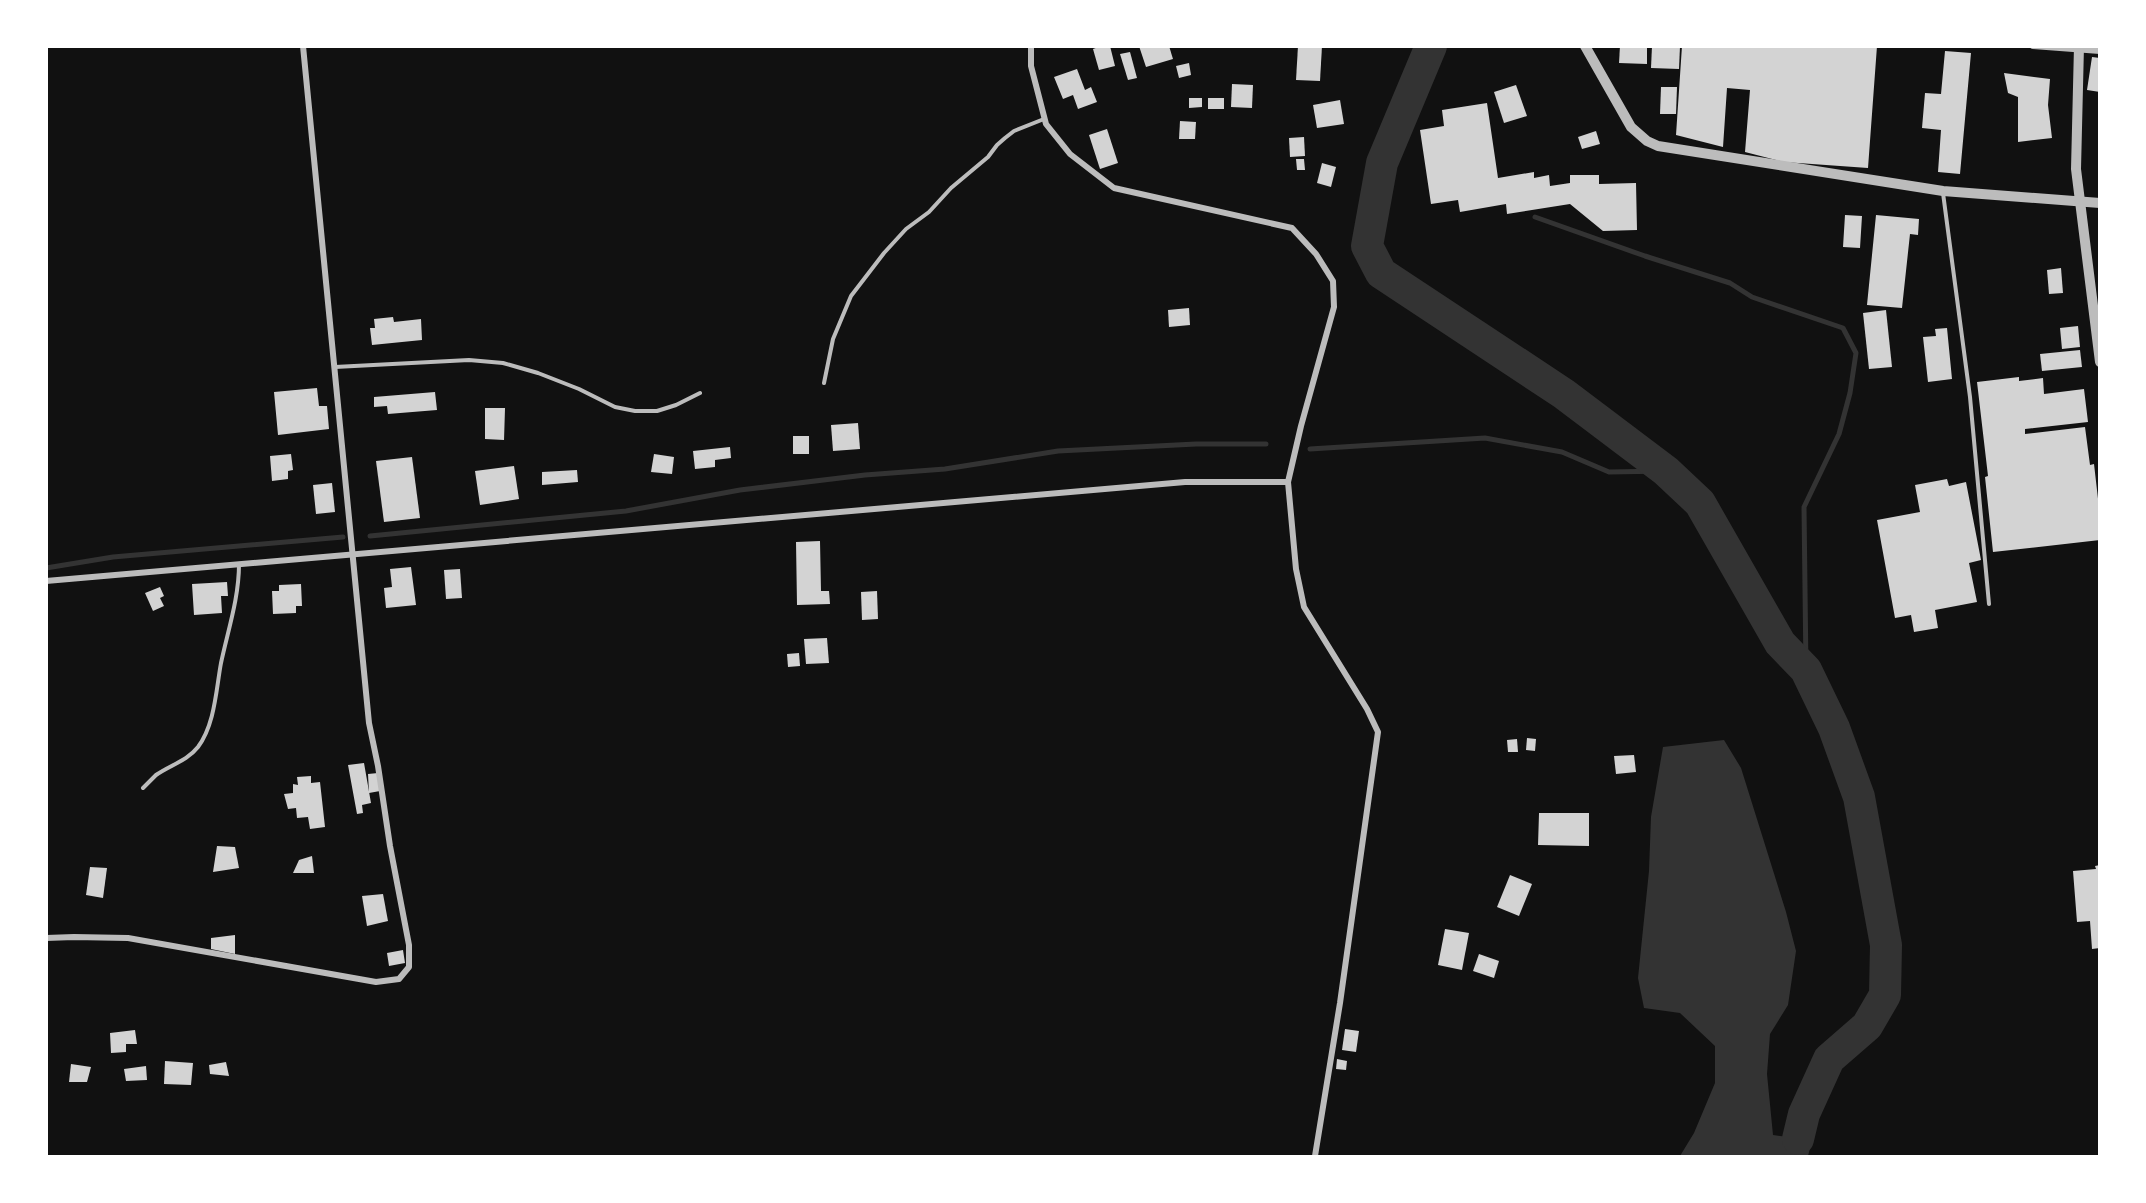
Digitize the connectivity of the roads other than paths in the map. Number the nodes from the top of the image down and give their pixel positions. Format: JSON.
{"nodes":[{"id":1,"x":303,"y":46,"type":"edge"},
{"id":2,"x":1031,"y":46,"type":"edge"},
{"id":3,"x":1585,"y":46,"type":"edge"},
{"id":4,"x":2033,"y":46,"type":"edge"},
{"id":5,"x":2079,"y":48,"type":"edge"},
{"id":6,"x":2100,"y":51,"type":"edge"},
{"id":7,"x":1044,"y":119,"type":"junction"},
{"id":8,"x":1943,"y":191,"type":"junction"},
{"id":9,"x":2079,"y":201,"type":"junction"},
{"id":10,"x":2100,"y":203,"type":"edge"},
{"id":11,"x":2100,"y":362,"type":"edge"},
{"id":12,"x":335,"y":367,"type":"junction"},
{"id":13,"x":824,"y":383,"type":"dead end"},
{"id":14,"x":700,"y":393,"type":"dead end"},
{"id":15,"x":1288,"y":482,"type":"junction"},
{"id":16,"x":353,"y":553,"type":"junction"},
{"id":17,"x":239,"y":563,"type":"junction"},
{"id":18,"x":46,"y":581,"type":"edge"},
{"id":19,"x":1989,"y":604,"type":"dead end"},
{"id":20,"x":143,"y":788,"type":"dead end"},
{"id":21,"x":46,"y":938,"type":"edge"},
{"id":22,"x":1315,"y":1156,"type":"edge"}],
"edges":[{"from":1,"to":12,"type":"street"},
{"from":2,"to":7,"type":"street"},
{"from":3,"to":8,"type":"street"},
{"from":4,"to":5,"type":"street"},
{"from":5,"to":6,"type":"street"},
{"from":5,"to":9,"type":"street"},
{"from":7,"to":13,"type":"lane"},
{"from":7,"to":15,"type":"street"},
{"from":8,"to":9,"type":"street"},
{"from":8,"to":19,"type":"lane"},
{"from":9,"to":10,"type":"street"},
{"from":9,"to":11,"type":"street"},
{"from":12,"to":14,"type":"lane"},
{"from":12,"to":16,"type":"street"},
{"from":15,"to":16,"type":"street"},
{"from":15,"to":22,"type":"street"},
{"from":16,"to":17,"type":"street"},
{"from":16,"to":21,"type":"street"},
{"from":17,"to":18,"type":"street"},
{"from":17,"to":20,"type":"lane"}]}
